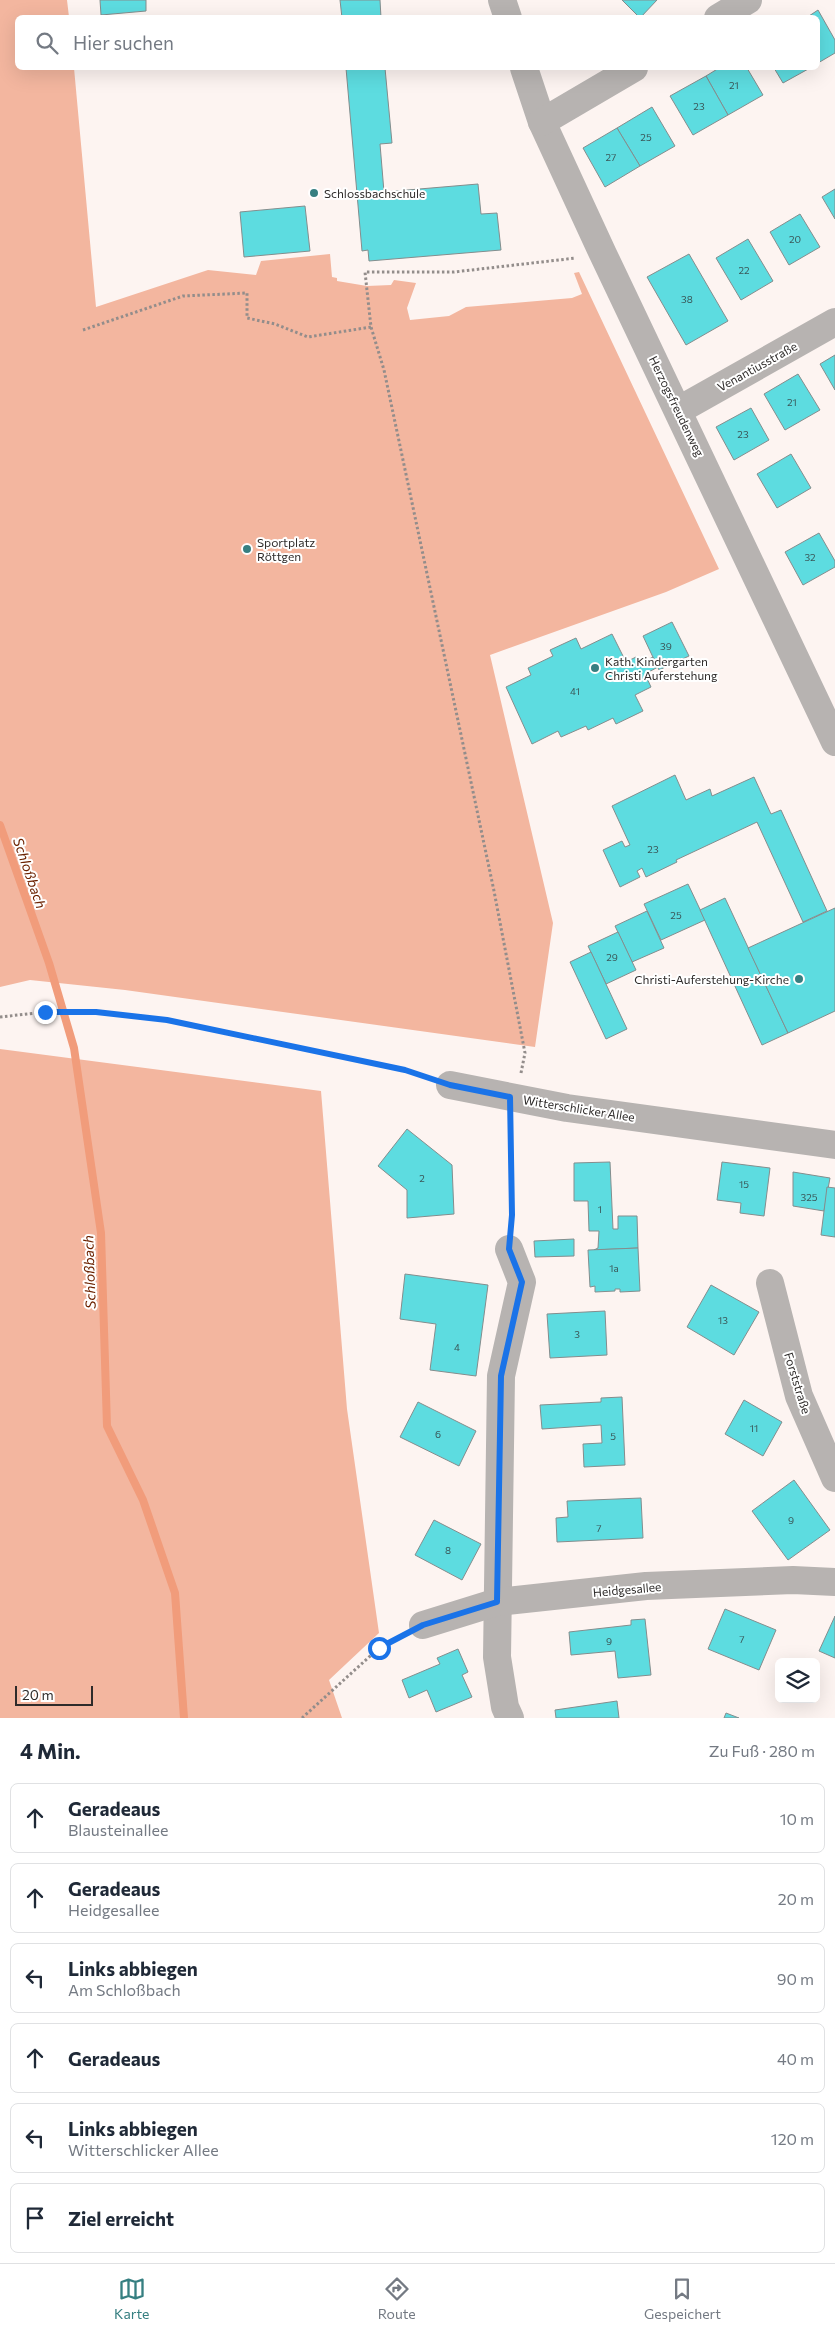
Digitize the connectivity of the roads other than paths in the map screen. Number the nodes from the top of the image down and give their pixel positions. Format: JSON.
{"nodes":[{"id":1,"x":502,"y":0,"type":"edge"},
{"id":2,"x":748,"y":0,"type":"edge"},
{"id":3,"x":507,"y":15,"type":"edge"},
{"id":4,"x":723,"y":15,"type":"edge"},
{"id":5,"x":525,"y":70,"type":"edge"},
{"id":6,"x":631,"y":70,"type":"edge"},
{"id":7,"x":542,"y":122,"type":"junction"},
{"id":8,"x":835,"y":322,"type":"edge"},
{"id":9,"x":679,"y":410,"type":"junction"},
{"id":10,"x":835,"y":742,"type":"edge"},
{"id":11,"x":450,"y":1085,"type":"road end"},
{"id":12,"x":835,"y":1145,"type":"edge"},
{"id":13,"x":509,"y":1249,"type":"road end"},
{"id":14,"x":770,"y":1283,"type":"dead end"},
{"id":15,"x":835,"y":1478,"type":"edge"},
{"id":16,"x":835,"y":1582,"type":"edge"},
{"id":17,"x":497,"y":1602,"type":"junction"},
{"id":18,"x":423,"y":1625,"type":"road end"},
{"id":19,"x":510,"y":1718,"type":"edge"}],
"edges":[{"from":1,"to":3,"type":"street"},
{"from":2,"to":4,"type":"street"},
{"from":5,"to":7,"type":"street","name":"Herzogsfreudenweg"},
{"from":6,"to":7,"type":"street"},
{"from":7,"to":9,"type":"street","name":"Herzogsfreudenweg"},
{"from":8,"to":9,"type":"street","name":"Venantiusstraße"},
{"from":9,"to":10,"type":"street","name":"Herzogsfreudenweg"},
{"from":11,"to":12,"type":"street","name":"Witterschlicker Allee"},
{"from":13,"to":17,"type":"street"},
{"from":14,"to":15,"type":"street","name":"Forststraße"},
{"from":16,"to":17,"type":"street","name":"Heidgesallee"},
{"from":17,"to":18,"type":"street","name":"Heidgesallee"},
{"from":17,"to":19,"type":"street"}]}
